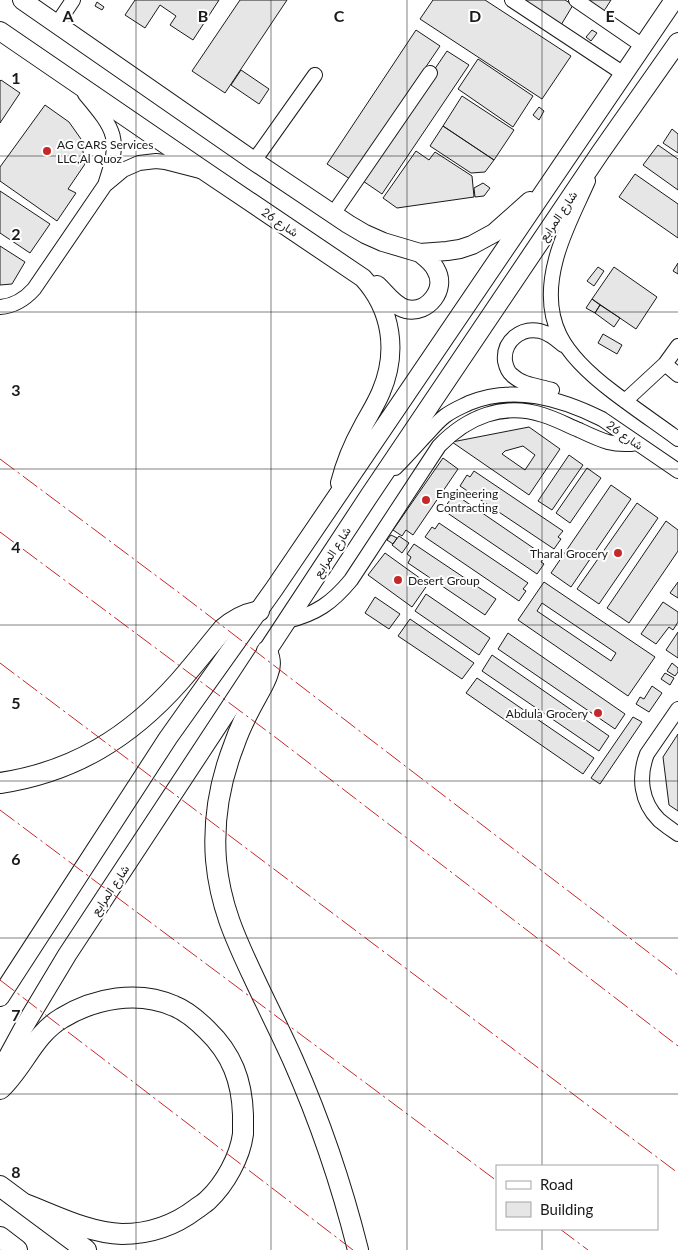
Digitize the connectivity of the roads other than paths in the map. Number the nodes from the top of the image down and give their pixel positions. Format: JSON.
{"nodes":[{"id":1,"x":22,"y":0,"type":"edge"},
{"id":2,"x":73,"y":0,"type":"edge"},
{"id":3,"x":512,"y":0,"type":"edge"},
{"id":4,"x":576,"y":0,"type":"edge"},
{"id":5,"x":674,"y":0,"type":"edge"},
{"id":6,"x":57,"y":24,"type":"junction"},
{"id":7,"x":0,"y":31,"type":"edge"},
{"id":8,"x":678,"y":42,"type":"edge"},
{"id":9,"x":643,"y":46,"type":"junction"},
{"id":10,"x":430,"y":73,"type":"dead end"},
{"id":11,"x":624,"y":74,"type":"junction"},
{"id":12,"x":316,"y":75,"type":"dead end"},
{"id":13,"x":74,"y":82,"type":"junction"},
{"id":14,"x":600,"y":153,"type":"junction"},
{"id":15,"x":254,"y":161,"type":"junction"},
{"id":16,"x":206,"y":172,"type":"junction"},
{"id":17,"x":551,"y":183,"type":"junction"},
{"id":18,"x":105,"y":185,"type":"junction"},
{"id":19,"x":333,"y":214,"type":"junction"},
{"id":20,"x":420,"y":253,"type":"junction"},
{"id":21,"x":363,"y":278,"type":"junction"},
{"id":22,"x":0,"y":308,"type":"edge"},
{"id":23,"x":678,"y":346,"type":"edge"},
{"id":24,"x":566,"y":347,"type":"junction"},
{"id":25,"x":666,"y":364,"type":"junction"},
{"id":26,"x":678,"y":374,"type":"edge"},
{"id":27,"x":625,"y":401,"type":"junction"},
{"id":28,"x":602,"y":418,"type":"junction"},
{"id":29,"x":678,"y":438,"type":"edge"},
{"id":30,"x":638,"y":443,"type":"junction"},
{"id":31,"x":678,"y":471,"type":"edge"},
{"id":32,"x":369,"y":496,"type":"junction"},
{"id":33,"x":336,"y":499,"type":"junction"},
{"id":34,"x":259,"y":611,"type":"junction"},
{"id":35,"x":287,"y":622,"type":"junction"},
{"id":36,"x":267,"y":651,"type":"junction"},
{"id":37,"x":678,"y":709,"type":"edge"},
{"id":38,"x":0,"y":770,"type":"edge"},
{"id":39,"x":51,"y":771,"type":"junction"},
{"id":40,"x":0,"y":783,"type":"edge"},
{"id":41,"x":678,"y":834,"type":"edge"},
{"id":42,"x":0,"y":997,"type":"edge"},
{"id":43,"x":0,"y":1071,"type":"edge"},
{"id":44,"x":0,"y":1089,"type":"edge"},
{"id":45,"x":0,"y":1186,"type":"edge"},
{"id":46,"x":25,"y":1204,"type":"junction"},
{"id":47,"x":0,"y":1237,"type":"edge"},
{"id":48,"x":17,"y":1250,"type":"edge"},
{"id":49,"x":86,"y":1250,"type":"edge"},
{"id":50,"x":358,"y":1250,"type":"edge"}],
"edges":[{"from":1,"to":6,"type":"main road"},
{"from":2,"to":6,"type":"street"},
{"from":3,"to":11,"type":"street"},
{"from":4,"to":9,"type":"street"},
{"from":5,"to":9,"type":"main road","name":"شارع المرابع"},
{"from":6,"to":15,"type":"main road"},
{"from":7,"to":13,"type":"main road","name":"شارع 26"},
{"from":8,"to":14,"type":"main road","name":"شارع المرابع"},
{"from":9,"to":11,"type":"main road","name":"شارع المرابع"},
{"from":10,"to":19,"type":"street"},
{"from":11,"to":17,"type":"main road","name":"شارع المرابع"},
{"from":12,"to":15,"type":"street"},
{"from":13,"to":16,"type":"main road","name":"شارع 26"},
{"from":13,"to":18,"type":"street"},
{"from":14,"to":24,"type":"street"},
{"from":14,"to":32,"type":"main road","name":"شارع المرابع"},
{"from":15,"to":19,"type":"main road"},
{"from":16,"to":18,"type":"street"},
{"from":16,"to":21,"type":"main road","name":"شارع 26"},
{"from":17,"to":20,"type":"main road"},
{"from":17,"to":33,"type":"main road","name":"شارع المرابع"},
{"from":18,"to":22,"type":"street"},
{"from":19,"to":20,"type":"main road"},
{"from":20,"to":21,"type":"main road"},
{"from":21,"to":33,"type":"main road","name":"شارع 26"},
{"from":23,"to":25,"type":"street"},
{"from":24,"to":27,"type":"street"},
{"from":24,"to":28,"type":"street"},
{"from":25,"to":26,"type":"street"},
{"from":25,"to":27,"type":"street"},
{"from":27,"to":29,"type":"street"},
{"from":28,"to":30,"type":"street","name":"شارع 26"},
{"from":28,"to":32,"type":"street","name":"شارع 26"},
{"from":30,"to":31,"type":"street","name":"شارع 26"},
{"from":30,"to":35,"type":"street"},
{"from":32,"to":35,"type":"main road","name":"شارع المرابع"},
{"from":33,"to":34,"type":"main road","name":"شارع المرابع"},
{"from":34,"to":39,"type":"highway"},
{"from":34,"to":42,"type":"main road","name":"شارع المرابع"},
{"from":35,"to":36,"type":"main road","name":"شارع المرابع"},
{"from":36,"to":43,"type":"main road","name":"شارع المرابع"},
{"from":36,"to":50,"type":"highway"},
{"from":37,"to":41,"type":"street"},
{"from":38,"to":39,"type":"highway"},
{"from":39,"to":40,"type":"highway"},
{"from":44,"to":46,"type":"highway"},
{"from":45,"to":46,"type":"highway"},
{"from":46,"to":49,"type":"highway"},
{"from":47,"to":48,"type":"highway"}]}
